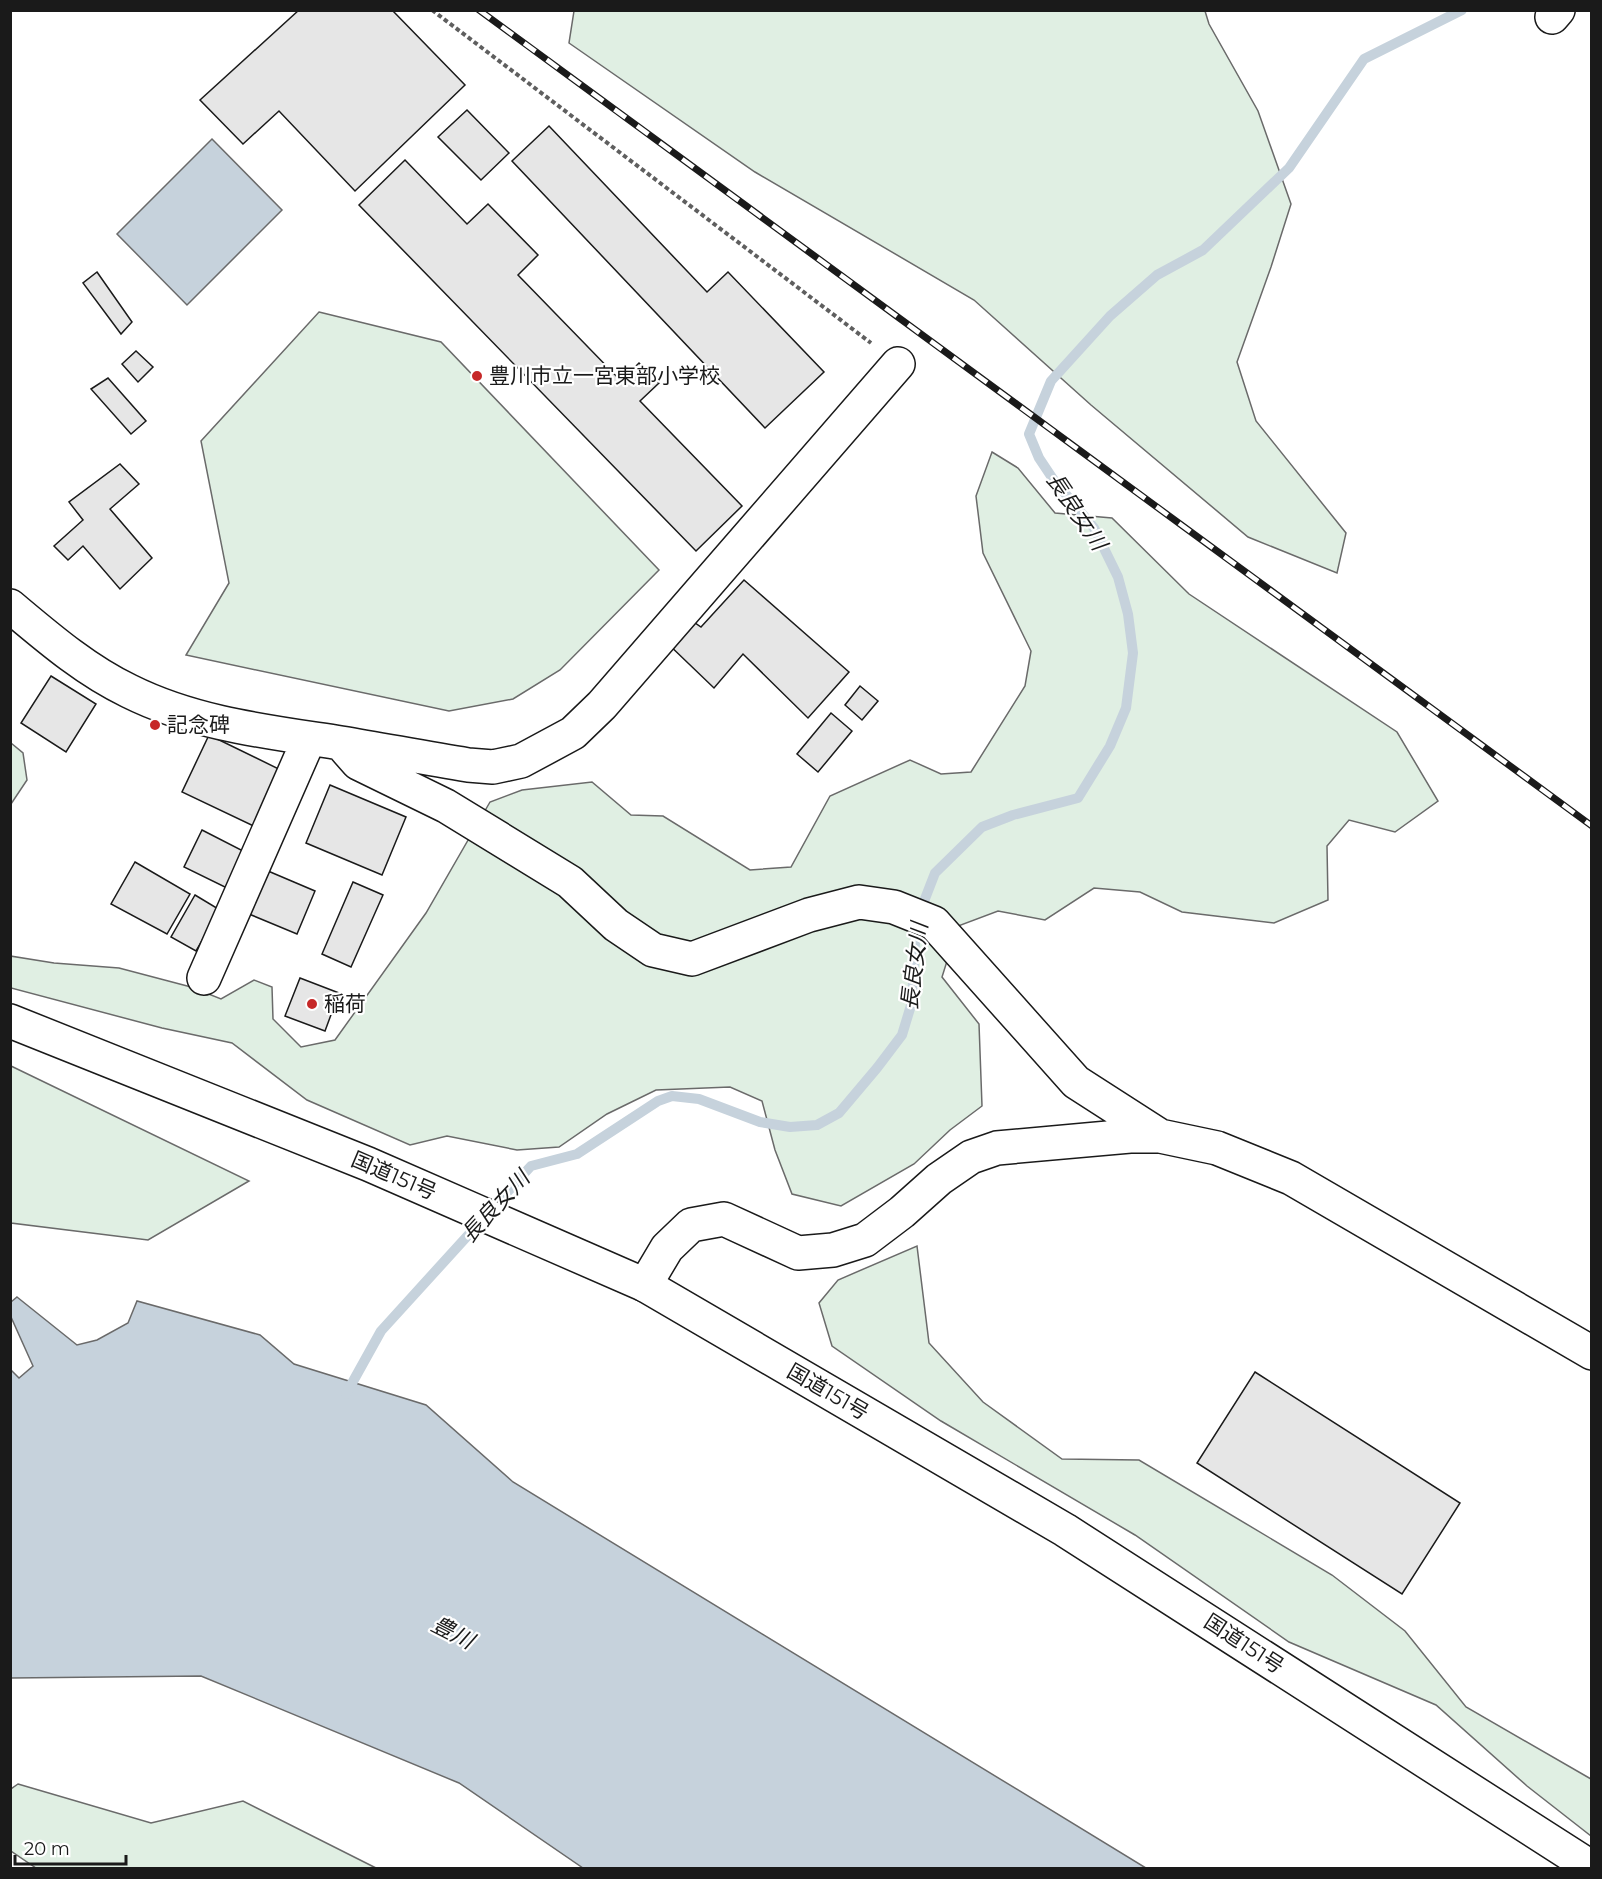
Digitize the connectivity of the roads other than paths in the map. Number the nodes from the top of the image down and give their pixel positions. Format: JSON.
{"nodes":[{"id":1,"x":898,"y":364,"type":"road end"},
{"id":2,"x":10,"y":606,"type":"edge"},
{"id":3,"x":309,"y":739,"type":"junction"},
{"id":4,"x":340,"y":743,"type":"junction"},
{"id":5,"x":204,"y":978,"type":"dead end"},
{"id":6,"x":10,"y":1021,"type":"edge"},
{"id":7,"x":1160,"y":1136,"type":"junction"},
{"id":8,"x":645,"y":1285,"type":"junction"},
{"id":9,"x":1592,"y":1353,"type":"edge"},
{"id":10,"x":1592,"y":1868,"type":"edge"}],
"edges":[{"from":1,"to":4,"type":"main road"},
{"from":2,"to":3,"type":"main road"},
{"from":3,"to":4,"type":"main road"},
{"from":3,"to":5,"type":"main road"},
{"from":4,"to":7,"type":"main road"},
{"from":6,"to":8,"type":"main road","name":"国道151号"},
{"from":7,"to":8,"type":"main road"},
{"from":7,"to":9,"type":"main road"},
{"from":8,"to":10,"type":"main road","name":"国道151号"}]}
